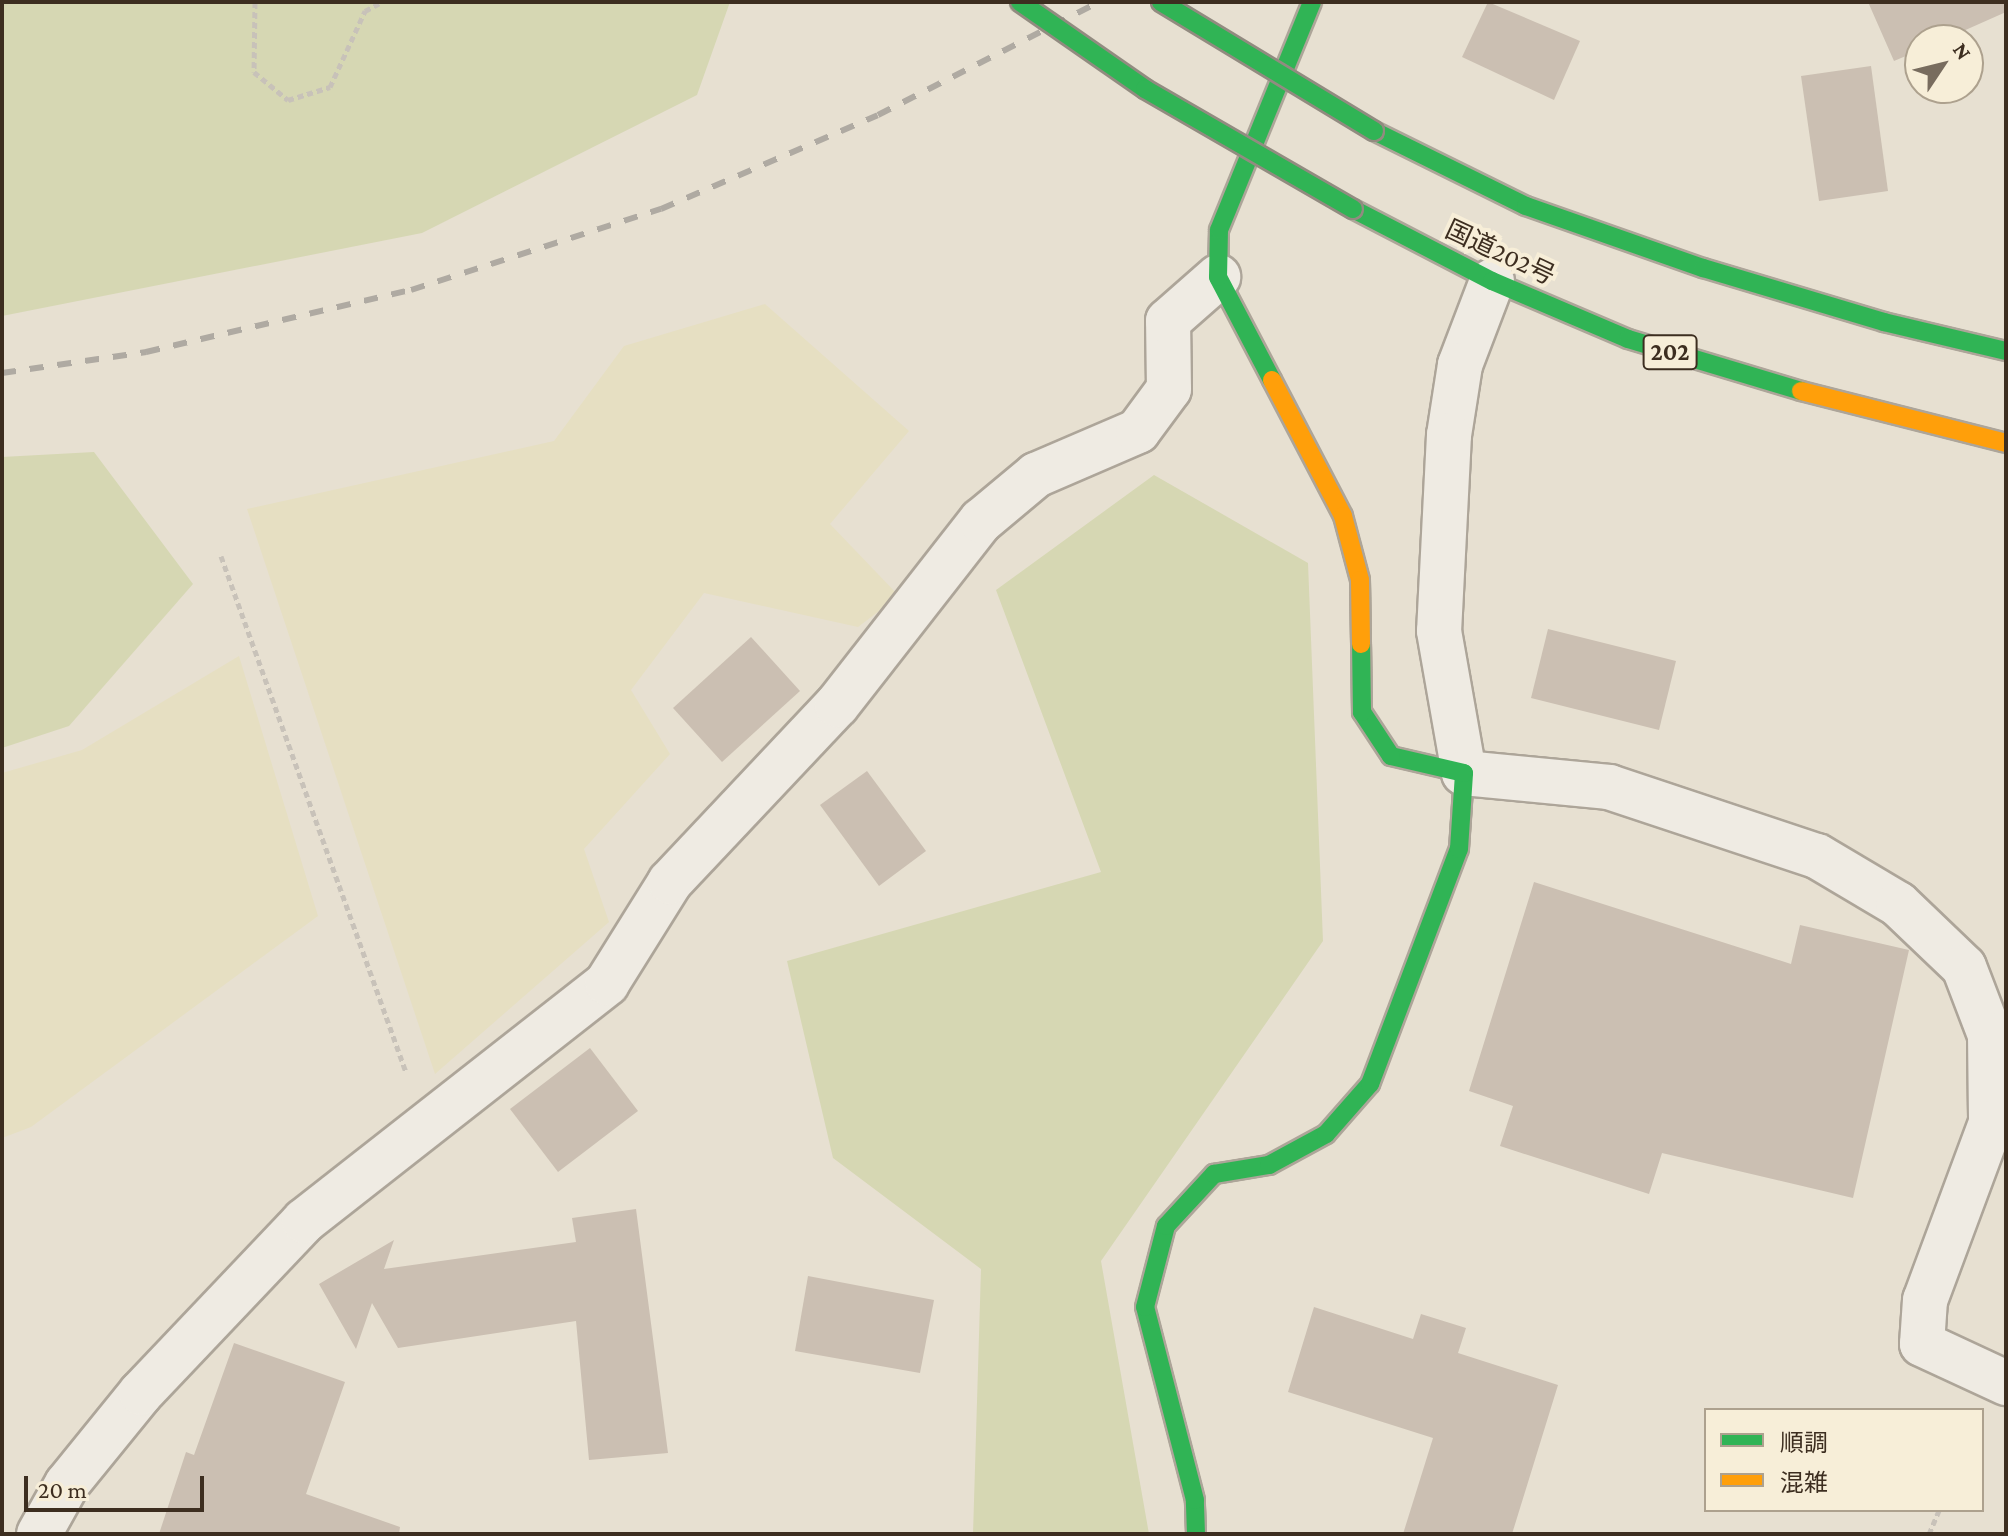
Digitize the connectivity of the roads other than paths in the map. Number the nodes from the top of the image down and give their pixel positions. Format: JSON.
{"nodes":[{"id":1,"x":1020,"y":2,"type":"edge"},
{"id":2,"x":1161,"y":2,"type":"edge"},
{"id":3,"x":1312,"y":2,"type":"edge"},
{"id":4,"x":1218,"y":277,"type":"junction"},
{"id":5,"x":1492,"y":281,"type":"junction"},
{"id":6,"x":2006,"y":351,"type":"edge"},
{"id":7,"x":2006,"y":443,"type":"edge"},
{"id":8,"x":1464,"y":773,"type":"junction"},
{"id":9,"x":2000,"y":1367,"type":"edge"},
{"id":10,"x":39,"y":1534,"type":"edge"},
{"id":11,"x":1196,"y":1534,"type":"edge"}],
"edges":[{"from":1,"to":5,"type":"main road","name":"国道202号","number":"202","bridge":true},
{"from":2,"to":6,"type":"main road","name":"国道202号","bridge":true},
{"from":3,"to":4,"type":"main road"},
{"from":4,"to":8,"type":"main road"},
{"from":4,"to":10,"type":"street"},
{"from":5,"to":7,"type":"main road","name":"国道202号","number":"202"},
{"from":5,"to":8,"type":"street"},
{"from":8,"to":9,"type":"street"},
{"from":8,"to":11,"type":"main road"}]}
